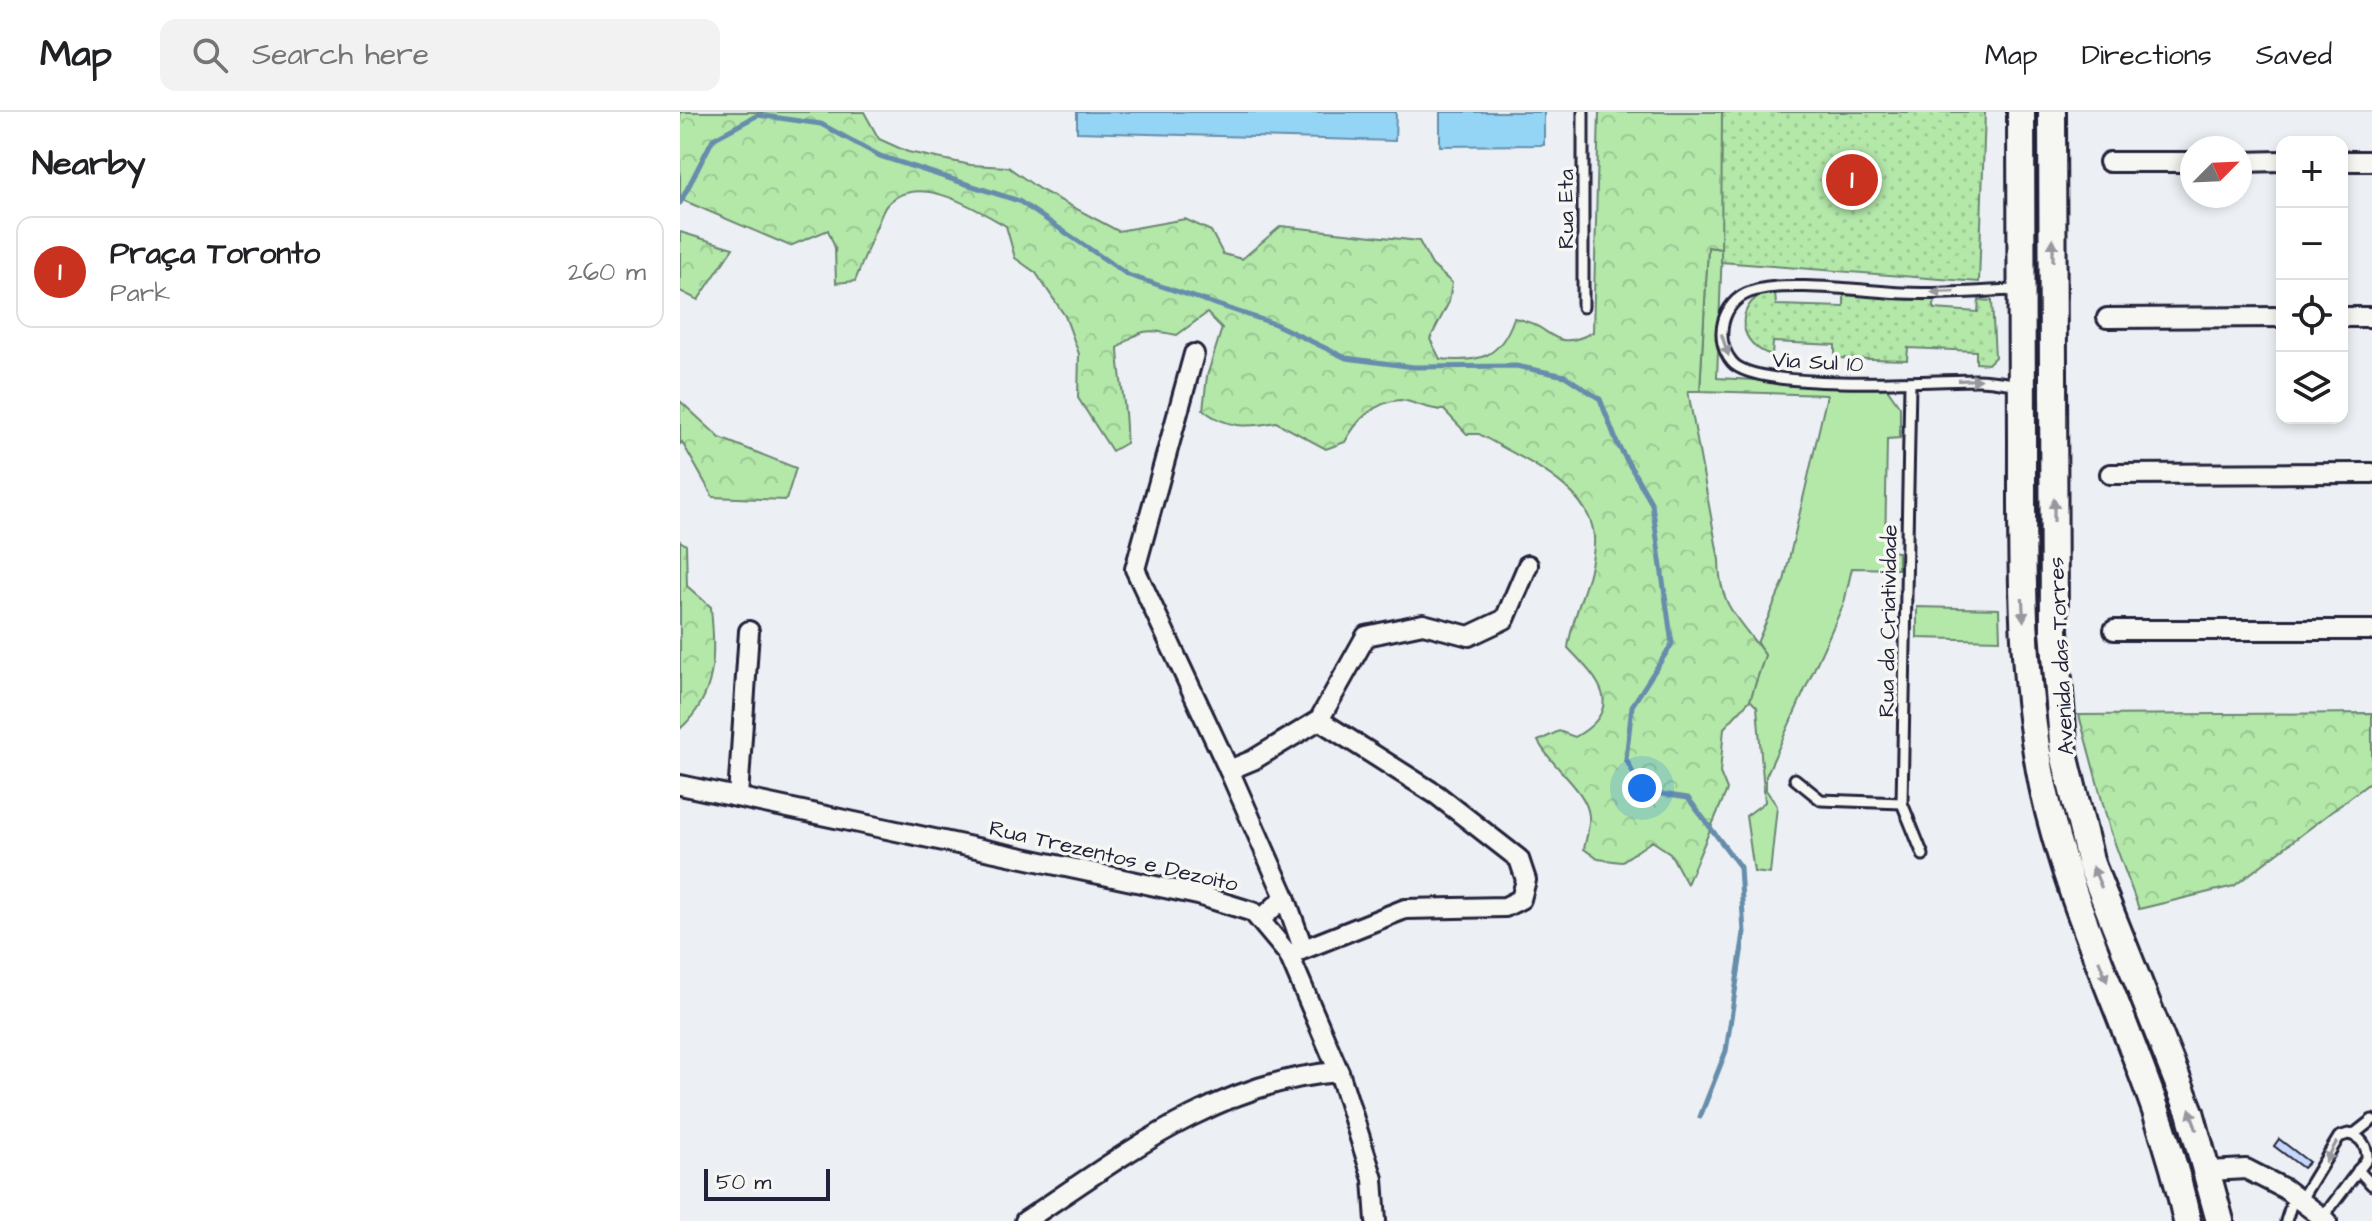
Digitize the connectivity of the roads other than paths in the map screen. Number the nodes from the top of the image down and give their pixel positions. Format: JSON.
{"nodes":[{"id":1,"x":1583,"y":112,"type":"edge"},
{"id":2,"x":2021,"y":112,"type":"edge"},
{"id":3,"x":2052,"y":112,"type":"edge"},
{"id":4,"x":2276,"y":161,"type":"edge"},
{"id":5,"x":2348,"y":161,"type":"edge"},
{"id":6,"x":2372,"y":161,"type":"edge"},
{"id":7,"x":2109,"y":162,"type":"dead end"},
{"id":8,"x":2180,"y":162,"type":"edge"},
{"id":9,"x":2252,"y":162,"type":"edge"},
{"id":10,"x":2021,"y":290,"type":"junction"},
{"id":11,"x":1583,"y":307,"type":"dead end"},
{"id":12,"x":2276,"y":317,"type":"edge"},
{"id":13,"x":2348,"y":317,"type":"edge"},
{"id":14,"x":2372,"y":317,"type":"edge"},
{"id":15,"x":2107,"y":318,"type":"dead end"},
{"id":16,"x":1194,"y":354,"type":"dead end"},
{"id":17,"x":1910,"y":383,"type":"junction"},
{"id":18,"x":2022,"y":385,"type":"junction"},
{"id":19,"x":2372,"y":473,"type":"edge"},
{"id":20,"x":2110,"y":474,"type":"dead end"},
{"id":21,"x":1528,"y":565,"type":"dead end"},
{"id":22,"x":2114,"y":630,"type":"dead end"},
{"id":23,"x":2372,"y":630,"type":"edge"},
{"id":24,"x":749,"y":631,"type":"dead end"},
{"id":25,"x":1319,"y":720,"type":"junction"},
{"id":26,"x":1229,"y":770,"type":"junction"},
{"id":27,"x":1795,"y":779,"type":"dead end"},
{"id":28,"x":680,"y":785,"type":"edge"},
{"id":29,"x":738,"y":797,"type":"junction"},
{"id":30,"x":1902,"y":803,"type":"junction"},
{"id":31,"x":1923,"y":855,"type":"dead end"},
{"id":32,"x":1285,"y":897,"type":"junction"},
{"id":33,"x":1260,"y":920,"type":"junction"},
{"id":34,"x":1296,"y":952,"type":"junction"},
{"id":35,"x":1339,"y":1072,"type":"junction"},
{"id":36,"x":2372,"y":1120,"type":"edge"},
{"id":37,"x":2353,"y":1135,"type":"junction"},
{"id":38,"x":2358,"y":1170,"type":"junction"},
{"id":39,"x":2209,"y":1171,"type":"junction"},
{"id":40,"x":2372,"y":1185,"type":"edge"},
{"id":41,"x":2297,"y":1198,"type":"junction"},
{"id":42,"x":2325,"y":1219,"type":"edge"},
{"id":43,"x":1025,"y":1221,"type":"edge"},
{"id":44,"x":1376,"y":1221,"type":"edge"},
{"id":45,"x":2187,"y":1221,"type":"edge"},
{"id":46,"x":2220,"y":1221,"type":"edge"},
{"id":47,"x":2286,"y":1221,"type":"edge"}],
"edges":[{"from":1,"to":11,"type":"lane","name":"Rua Eta"},
{"from":2,"to":10,"type":"main road","name":"Avenida das Torres"},
{"from":39,"to":3,"type":"main road","name":"Avenida das Torres","one_way":true},
{"from":4,"to":9,"type":"street"},
{"from":5,"to":6,"type":"street"},
{"from":7,"to":8,"type":"street"},
{"from":10,"to":17,"type":"lane","name":"Via Sul 10","one_way":true},
{"from":10,"to":18,"type":"main road","name":"Avenida das Torres"},
{"from":12,"to":15,"type":"street"},
{"from":13,"to":14,"type":"street"},
{"from":16,"to":26,"type":"street"},
{"from":17,"to":18,"type":"lane","name":"Via Sul 10","one_way":true},
{"from":17,"to":30,"type":"lane","name":"Rua da Criatividade"},
{"from":18,"to":45,"type":"main road","name":"Avenida das Torres","one_way":true},
{"from":19,"to":20,"type":"street"},
{"from":21,"to":25,"type":"street"},
{"from":22,"to":23,"type":"street"},
{"from":24,"to":29,"type":"street"},
{"from":25,"to":26,"type":"street"},
{"from":25,"to":34,"type":"street"},
{"from":26,"to":32,"type":"street"},
{"from":27,"to":30,"type":"lane"},
{"from":28,"to":29,"type":"street","name":"Rua Trezentos e Dezoito"},
{"from":29,"to":33,"type":"street","name":"Rua Trezentos e Dezoito"},
{"from":30,"to":31,"type":"lane","name":"Rua da Criatividade"},
{"from":32,"to":33,"type":"street"},
{"from":32,"to":34,"type":"street"},
{"from":33,"to":34,"type":"street","name":"Rua Trezentos e Dezoito"},
{"from":34,"to":35,"type":"street","name":"Rua Trezentos e Dezoito"},
{"from":35,"to":43,"type":"street"},
{"from":35,"to":44,"type":"street","name":"Rua Trezentos e Dezoito"},
{"from":36,"to":37,"type":"lane"},
{"from":37,"to":38,"type":"lane"},
{"from":37,"to":41,"type":"lane","one_way":true},
{"from":38,"to":40,"type":"lane"},
{"from":38,"to":42,"type":"lane"},
{"from":39,"to":41,"type":"street"},
{"from":39,"to":46,"type":"main road","name":"Avenida das Torres"},
{"from":41,"to":42,"type":"street"},
{"from":41,"to":47,"type":"lane"}]}
